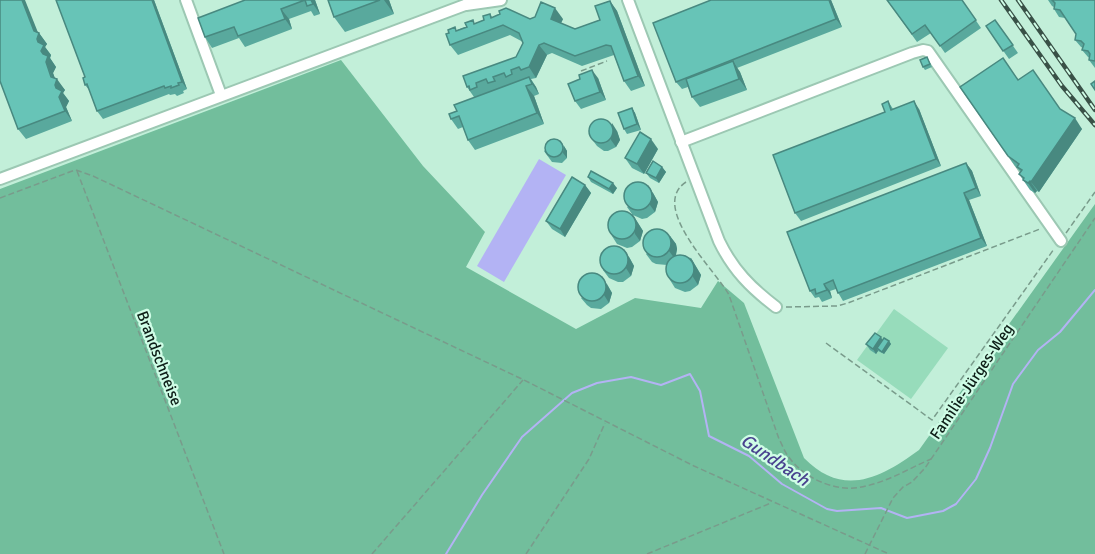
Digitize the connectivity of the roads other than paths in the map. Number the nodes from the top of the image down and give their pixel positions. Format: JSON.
{"nodes":[{"id":1,"x":186,"y":0,"type":"edge"},
{"id":2,"x":501,"y":0,"type":"edge"},
{"id":3,"x":628,"y":0,"type":"edge"},
{"id":4,"x":469,"y":3,"type":"edge"},
{"id":5,"x":221,"y":96,"type":"junction"},
{"id":6,"x":681,"y":142,"type":"junction"},
{"id":7,"x":1,"y":174,"type":"edge"},
{"id":8,"x":1060,"y":241,"type":"road end"},
{"id":9,"x":776,"y":307,"type":"road end"}],
"edges":[{"from":1,"to":5,"type":"lane"},
{"from":2,"to":4,"type":"lane"},
{"from":3,"to":6,"type":"lane"},
{"from":4,"to":5,"type":"lane"},
{"from":5,"to":7,"type":"lane"},
{"from":6,"to":8,"type":"lane"},
{"from":6,"to":9,"type":"lane"}]}
